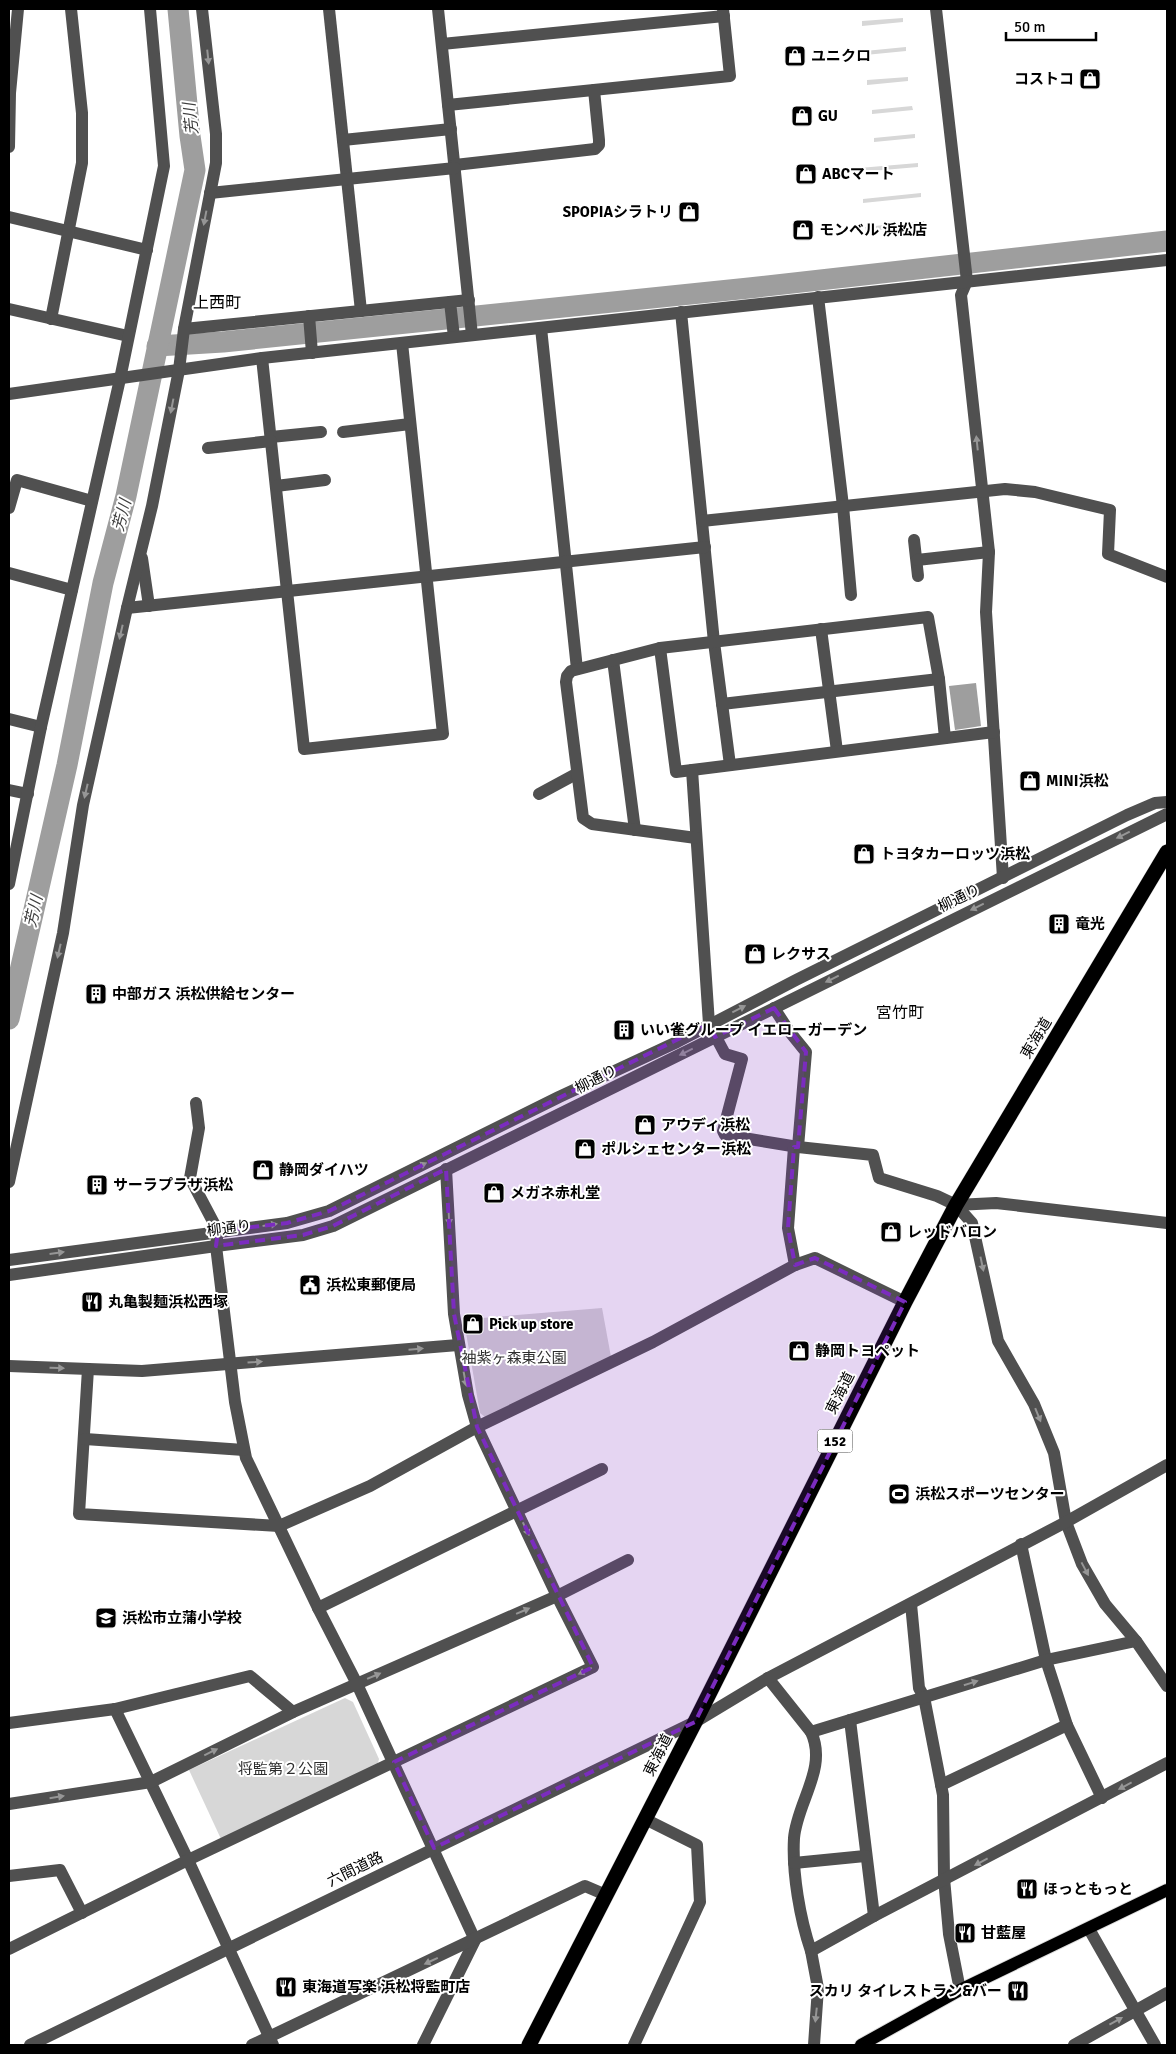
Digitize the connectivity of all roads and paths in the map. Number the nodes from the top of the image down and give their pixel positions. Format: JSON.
{"nodes":[{"id":1,"x":18,"y":9,"type":"edge"},
{"id":2,"x":70,"y":9,"type":"edge"},
{"id":3,"x":150,"y":9,"type":"edge"},
{"id":4,"x":202,"y":9,"type":"edge"},
{"id":5,"x":329,"y":9,"type":"edge"},
{"id":6,"x":438,"y":9,"type":"edge"},
{"id":7,"x":936,"y":9,"type":"edge"},
{"id":8,"x":723,"y":12,"type":"edge"},
{"id":9,"x":442,"y":44,"type":"junction"},
{"id":10,"x":594,"y":90,"type":"junction"},
{"id":11,"x":448,"y":105,"type":"junction"},
{"id":12,"x":451,"y":129,"type":"junction"},
{"id":13,"x":9,"y":130,"type":"edge"},
{"id":14,"x":343,"y":140,"type":"junction"},
{"id":15,"x":9,"y":147,"type":"edge"},
{"id":16,"x":455,"y":166,"type":"junction"},
{"id":17,"x":347,"y":179,"type":"junction"},
{"id":18,"x":210,"y":194,"type":"junction"},
{"id":19,"x":9,"y":218,"type":"edge"},
{"id":20,"x":69,"y":233,"type":"junction"},
{"id":21,"x":147,"y":250,"type":"junction"},
{"id":22,"x":1167,"y":260,"type":"edge"},
{"id":23,"x":966,"y":276,"type":"junction"},
{"id":24,"x":818,"y":297,"type":"junction"},
{"id":25,"x":469,"y":303,"type":"junction"},
{"id":26,"x":450,"y":305,"type":"junction"},
{"id":27,"x":9,"y":309,"type":"edge"},
{"id":28,"x":360,"y":311,"type":"junction"},
{"id":29,"x":681,"y":312,"type":"junction"},
{"id":30,"x":51,"y":318,"type":"junction"},
{"id":31,"x":309,"y":319,"type":"junction"},
{"id":32,"x":541,"y":328,"type":"junction"},
{"id":33,"x":472,"y":330,"type":"junction"},
{"id":34,"x":453,"y":331,"type":"junction"},
{"id":35,"x":183,"y":333,"type":"junction"},
{"id":36,"x":128,"y":336,"type":"junction"},
{"id":37,"x":402,"y":343,"type":"junction"},
{"id":38,"x":312,"y":353,"type":"junction"},
{"id":39,"x":262,"y":358,"type":"junction"},
{"id":40,"x":177,"y":366,"type":"junction"},
{"id":41,"x":125,"y":378,"type":"junction"},
{"id":42,"x":9,"y":394,"type":"edge"},
{"id":43,"x":410,"y":424,"type":"junction"},
{"id":44,"x":321,"y":432,"type":"dead end"},
{"id":45,"x":343,"y":432,"type":"dead end"},
{"id":46,"x":271,"y":439,"type":"junction"},
{"id":47,"x":208,"y":448,"type":"dead end"},
{"id":48,"x":13,"y":479,"type":"edge"},
{"id":49,"x":325,"y":480,"type":"dead end"},
{"id":50,"x":276,"y":486,"type":"junction"},
{"id":51,"x":982,"y":492,"type":"junction"},
{"id":52,"x":92,"y":502,"type":"junction"},
{"id":53,"x":843,"y":506,"type":"junction"},
{"id":54,"x":9,"y":508,"type":"edge"},
{"id":55,"x":702,"y":521,"type":"junction"},
{"id":56,"x":914,"y":540,"type":"dead end"},
{"id":57,"x":704,"y":547,"type":"junction"},
{"id":58,"x":141,"y":551,"type":"junction"},
{"id":59,"x":989,"y":552,"type":"junction"},
{"id":60,"x":916,"y":560,"type":"junction"},
{"id":61,"x":566,"y":562,"type":"junction"},
{"id":62,"x":9,"y":573,"type":"edge"},
{"id":63,"x":918,"y":576,"type":"dead end"},
{"id":64,"x":427,"y":577,"type":"junction"},
{"id":65,"x":1167,"y":577,"type":"edge"},
{"id":66,"x":72,"y":590,"type":"junction"},
{"id":67,"x":287,"y":591,"type":"junction"},
{"id":68,"x":851,"y":594,"type":"dead end"},
{"id":69,"x":148,"y":606,"type":"junction"},
{"id":70,"x":126,"y":608,"type":"junction"},
{"id":71,"x":821,"y":629,"type":"junction"},
{"id":72,"x":714,"y":642,"type":"junction"},
{"id":73,"x":660,"y":648,"type":"junction"},
{"id":74,"x":613,"y":660,"type":"junction"},
{"id":75,"x":577,"y":669,"type":"junction"},
{"id":76,"x":939,"y":679,"type":"junction"},
{"id":77,"x":829,"y":692,"type":"junction"},
{"id":78,"x":722,"y":704,"type":"junction"},
{"id":79,"x":9,"y":719,"type":"edge"},
{"id":80,"x":41,"y":727,"type":"junction"},
{"id":81,"x":994,"y":732,"type":"junction"},
{"id":82,"x":945,"y":738,"type":"junction"},
{"id":83,"x":837,"y":752,"type":"junction"},
{"id":84,"x":730,"y":765,"type":"junction"},
{"id":85,"x":692,"y":770,"type":"junction"},
{"id":86,"x":576,"y":774,"type":"junction"},
{"id":87,"x":9,"y":790,"type":"edge"},
{"id":88,"x":28,"y":794,"type":"junction"},
{"id":89,"x":539,"y":794,"type":"dead end"},
{"id":90,"x":1167,"y":802,"type":"edge"},
{"id":91,"x":1167,"y":814,"type":"edge"},
{"id":92,"x":635,"y":830,"type":"junction"},
{"id":93,"x":696,"y":838,"type":"junction"},
{"id":94,"x":1167,"y":852,"type":"edge"},
{"id":95,"x":1003,"y":878,"type":"junction"},
{"id":96,"x":9,"y":882,"type":"edge"},
{"id":97,"x":774,"y":1008,"type":"junction"},
{"id":98,"x":709,"y":1024,"type":"junction"},
{"id":99,"x":715,"y":1037,"type":"junction"},
{"id":100,"x":196,"y":1103,"type":"dead end"},
{"id":101,"x":796,"y":1147,"type":"junction"},
{"id":102,"x":446,"y":1169,"type":"junction"},
{"id":103,"x":9,"y":1182,"type":"edge"},
{"id":104,"x":956,"y":1205,"type":"junction"},
{"id":105,"x":1167,"y":1223,"type":"edge"},
{"id":106,"x":218,"y":1231,"type":"junction"},
{"id":107,"x":216,"y":1246,"type":"junction"},
{"id":108,"x":9,"y":1260,"type":"edge"},
{"id":109,"x":795,"y":1265,"type":"junction"},
{"id":110,"x":9,"y":1275,"type":"edge"},
{"id":111,"x":905,"y":1302,"type":"junction"},
{"id":112,"x":458,"y":1345,"type":"junction"},
{"id":113,"x":230,"y":1364,"type":"junction"},
{"id":114,"x":9,"y":1366,"type":"edge"},
{"id":115,"x":88,"y":1369,"type":"junction"},
{"id":116,"x":477,"y":1427,"type":"junction"},
{"id":117,"x":85,"y":1439,"type":"junction"},
{"id":118,"x":244,"y":1450,"type":"junction"},
{"id":119,"x":1167,"y":1465,"type":"edge"},
{"id":120,"x":602,"y":1469,"type":"dead end"},
{"id":121,"x":516,"y":1510,"type":"junction"},
{"id":122,"x":1066,"y":1522,"type":"junction"},
{"id":123,"x":279,"y":1526,"type":"junction"},
{"id":124,"x":1021,"y":1544,"type":"junction"},
{"id":125,"x":628,"y":1560,"type":"dead end"},
{"id":126,"x":557,"y":1596,"type":"junction"},
{"id":127,"x":911,"y":1604,"type":"junction"},
{"id":128,"x":318,"y":1608,"type":"junction"},
{"id":129,"x":1136,"y":1641,"type":"junction"},
{"id":130,"x":1046,"y":1660,"type":"junction"},
{"id":131,"x":768,"y":1678,"type":"junction"},
{"id":132,"x":357,"y":1684,"type":"junction"},
{"id":133,"x":1167,"y":1686,"type":"edge"},
{"id":134,"x":924,"y":1697,"type":"junction"},
{"id":135,"x":115,"y":1709,"type":"junction"},
{"id":136,"x":293,"y":1712,"type":"junction"},
{"id":137,"x":850,"y":1720,"type":"junction"},
{"id":138,"x":9,"y":1722,"type":"edge"},
{"id":139,"x":695,"y":1722,"type":"junction"},
{"id":140,"x":1067,"y":1725,"type":"junction"},
{"id":141,"x":811,"y":1732,"type":"junction"},
{"id":142,"x":394,"y":1762,"type":"junction"},
{"id":143,"x":1167,"y":1763,"type":"edge"},
{"id":144,"x":151,"y":1782,"type":"junction"},
{"id":145,"x":941,"y":1785,"type":"junction"},
{"id":146,"x":1102,"y":1798,"type":"junction"},
{"id":147,"x":9,"y":1804,"type":"edge"},
{"id":148,"x":645,"y":1819,"type":"junction"},
{"id":149,"x":434,"y":1848,"type":"junction"},
{"id":150,"x":866,"y":1856,"type":"junction"},
{"id":151,"x":188,"y":1860,"type":"junction"},
{"id":152,"x":794,"y":1862,"type":"junction"},
{"id":153,"x":9,"y":1876,"type":"edge"},
{"id":154,"x":944,"y":1878,"type":"junction"},
{"id":155,"x":1167,"y":1890,"type":"edge"},
{"id":156,"x":606,"y":1895,"type":"junction"},
{"id":157,"x":82,"y":1913,"type":"junction"},
{"id":158,"x":874,"y":1916,"type":"junction"},
{"id":159,"x":1089,"y":1929,"type":"junction"},
{"id":160,"x":475,"y":1940,"type":"junction"},
{"id":161,"x":9,"y":1949,"type":"edge"},
{"id":162,"x":229,"y":1949,"type":"junction"},
{"id":163,"x":811,"y":1951,"type":"junction"},
{"id":164,"x":960,"y":1990,"type":"junction"},
{"id":165,"x":1167,"y":1993,"type":"edge"},
{"id":166,"x":1136,"y":2011,"type":"junction"},
{"id":167,"x":271,"y":2041,"type":"edge"},
{"id":168,"x":30,"y":2045,"type":"edge"},
{"id":169,"x":252,"y":2045,"type":"edge"},
{"id":170,"x":423,"y":2045,"type":"edge"},
{"id":171,"x":529,"y":2045,"type":"edge"},
{"id":172,"x":634,"y":2045,"type":"edge"},
{"id":173,"x":814,"y":2045,"type":"edge"},
{"id":174,"x":861,"y":2045,"type":"edge"},
{"id":175,"x":1074,"y":2045,"type":"edge"},
{"id":176,"x":1155,"y":2045,"type":"edge"}],
"edges":[{"from":1,"to":13,"type":"street"},
{"from":2,"to":20,"type":"street"},
{"from":3,"to":21,"type":"street"},
{"from":4,"to":18,"type":"street","one_way":true},
{"from":5,"to":14,"type":"street"},
{"from":6,"to":9,"type":"street"},
{"from":7,"to":23,"type":"street"},
{"from":8,"to":9,"type":"street"},
{"from":8,"to":10,"type":"street"},
{"from":9,"to":11,"type":"street"},
{"from":10,"to":11,"type":"street"},
{"from":10,"to":16,"type":"street"},
{"from":11,"to":12,"type":"street"},
{"from":12,"to":14,"type":"street"},
{"from":12,"to":16,"type":"street"},
{"from":13,"to":15,"type":"street"},
{"from":14,"to":17,"type":"street"},
{"from":16,"to":17,"type":"street"},
{"from":16,"to":25,"type":"street"},
{"from":17,"to":18,"type":"street"},
{"from":17,"to":28,"type":"street"},
{"from":18,"to":35,"type":"street","one_way":true},
{"from":19,"to":20,"type":"street"},
{"from":20,"to":21,"type":"street"},
{"from":20,"to":30,"type":"street"},
{"from":21,"to":36,"type":"street"},
{"from":22,"to":23,"type":"street"},
{"from":23,"to":24,"type":"street"},
{"from":51,"to":23,"type":"street","one_way":true},
{"from":24,"to":29,"type":"street"},
{"from":24,"to":53,"type":"street"},
{"from":25,"to":26,"type":"street"},
{"from":25,"to":33,"type":"street"},
{"from":26,"to":28,"type":"street"},
{"from":26,"to":34,"type":"street"},
{"from":27,"to":30,"type":"street"},
{"from":28,"to":31,"type":"street"},
{"from":29,"to":32,"type":"street"},
{"from":29,"to":55,"type":"street"},
{"from":30,"to":36,"type":"street"},
{"from":31,"to":35,"type":"street"},
{"from":31,"to":38,"type":"street"},
{"from":32,"to":33,"type":"street"},
{"from":32,"to":61,"type":"street"},
{"from":33,"to":34,"type":"street"},
{"from":34,"to":37,"type":"street"},
{"from":35,"to":40,"type":"street"},
{"from":36,"to":41,"type":"street"},
{"from":37,"to":38,"type":"street"},
{"from":37,"to":43,"type":"street"},
{"from":38,"to":39,"type":"street"},
{"from":39,"to":40,"type":"street"},
{"from":39,"to":46,"type":"street"},
{"from":40,"to":41,"type":"street"},
{"from":40,"to":58,"type":"street","one_way":true},
{"from":41,"to":42,"type":"street"},
{"from":41,"to":52,"type":"street"},
{"from":43,"to":45,"type":"street"},
{"from":43,"to":64,"type":"street"},
{"from":44,"to":46,"type":"street"},
{"from":46,"to":47,"type":"street"},
{"from":46,"to":50,"type":"street"},
{"from":48,"to":52,"type":"street"},
{"from":48,"to":54,"type":"street"},
{"from":49,"to":50,"type":"street"},
{"from":50,"to":67,"type":"street"},
{"from":51,"to":53,"type":"street"},
{"from":51,"to":59,"type":"street"},
{"from":51,"to":65,"type":"street"},
{"from":52,"to":66,"type":"street"},
{"from":53,"to":55,"type":"street"},
{"from":53,"to":68,"type":"street"},
{"from":55,"to":57,"type":"street"},
{"from":56,"to":60,"type":"street"},
{"from":57,"to":61,"type":"street"},
{"from":57,"to":72,"type":"street"},
{"from":58,"to":69,"type":"street"},
{"from":58,"to":70,"type":"street"},
{"from":59,"to":60,"type":"street"},
{"from":59,"to":81,"type":"street"},
{"from":60,"to":63,"type":"street"},
{"from":61,"to":64,"type":"street"},
{"from":61,"to":75,"type":"street"},
{"from":62,"to":66,"type":"street"},
{"from":64,"to":67,"type":"street"},
{"from":64,"to":67,"type":"street"},
{"from":66,"to":80,"type":"street"},
{"from":67,"to":69,"type":"street"},
{"from":69,"to":70,"type":"street"},
{"from":70,"to":103,"type":"street","one_way":true},
{"from":71,"to":72,"type":"street"},
{"from":71,"to":76,"type":"street"},
{"from":71,"to":77,"type":"street"},
{"from":72,"to":73,"type":"street"},
{"from":72,"to":78,"type":"street"},
{"from":73,"to":74,"type":"street"},
{"from":73,"to":85,"type":"street"},
{"from":74,"to":75,"type":"street"},
{"from":74,"to":92,"type":"street"},
{"from":75,"to":86,"type":"street"},
{"from":76,"to":77,"type":"street"},
{"from":76,"to":82,"type":"street"},
{"from":77,"to":78,"type":"street"},
{"from":77,"to":83,"type":"street"},
{"from":78,"to":84,"type":"street"},
{"from":79,"to":80,"type":"street"},
{"from":80,"to":88,"type":"street"},
{"from":81,"to":82,"type":"street"},
{"from":81,"to":95,"type":"street"},
{"from":82,"to":83,"type":"street"},
{"from":83,"to":84,"type":"street"},
{"from":84,"to":85,"type":"street"},
{"from":85,"to":93,"type":"street"},
{"from":86,"to":89,"type":"street"},
{"from":86,"to":92,"type":"street"},
{"from":87,"to":88,"type":"street"},
{"from":88,"to":96,"type":"street"},
{"from":90,"to":95,"type":"street","name":"柳通り"},
{"from":91,"to":97,"type":"street","name":"柳通り","one_way":true},
{"from":92,"to":93,"type":"street"},
{"from":93,"to":98,"type":"street"},
{"from":94,"to":104,"type":"highway","name":"東海道","number":"152"},
{"from":98,"to":95,"type":"street","name":"柳通り","one_way":true},
{"from":97,"to":99,"type":"street","name":"柳通り"},
{"from":97,"to":101,"type":"street"},
{"from":98,"to":99,"type":"street"},
{"from":106,"to":98,"type":"street","name":"柳通り","one_way":true},
{"from":99,"to":101,"type":"street"},
{"from":99,"to":102,"type":"street","name":"柳通り","one_way":true},
{"from":100,"to":106,"type":"street"},
{"from":101,"to":104,"type":"street"},
{"from":101,"to":109,"type":"street"},
{"from":102,"to":107,"type":"street","name":"柳通り"},
{"from":102,"to":112,"type":"street","one_way":true},
{"from":104,"to":105,"type":"street"},
{"from":104,"to":111,"type":"highway","name":"東海道","number":"152"},
{"from":104,"to":122,"type":"street","one_way":true},
{"from":106,"to":107,"type":"street"},
{"from":108,"to":106,"type":"street","name":"柳通り","one_way":true},
{"from":107,"to":110,"type":"street","name":"柳通り"},
{"from":107,"to":113,"type":"street"},
{"from":109,"to":111,"type":"street"},
{"from":109,"to":116,"type":"street"},
{"from":111,"to":139,"type":"highway","name":"東海道","number":"152"},
{"from":113,"to":112,"type":"street","one_way":true},
{"from":112,"to":116,"type":"street","one_way":true},
{"from":113,"to":115,"type":"street"},
{"from":113,"to":118,"type":"street"},
{"from":114,"to":115,"type":"street","one_way":true},
{"from":115,"to":117,"type":"street"},
{"from":116,"to":121,"type":"street"},
{"from":116,"to":123,"type":"street"},
{"from":117,"to":118,"type":"street"},
{"from":117,"to":123,"type":"street"},
{"from":118,"to":123,"type":"street"},
{"from":119,"to":122,"type":"street","name":"六間道路"},
{"from":120,"to":121,"type":"street"},
{"from":121,"to":126,"type":"street","one_way":true},
{"from":121,"to":128,"type":"street"},
{"from":122,"to":124,"type":"street","name":"六間道路"},
{"from":122,"to":129,"type":"street","one_way":true},
{"from":123,"to":128,"type":"street"},
{"from":124,"to":127,"type":"street","name":"六間道路"},
{"from":124,"to":130,"type":"street"},
{"from":125,"to":126,"type":"street"},
{"from":132,"to":126,"type":"street","one_way":true},
{"from":126,"to":142,"type":"street","one_way":true},
{"from":127,"to":131,"type":"street","name":"六間道路"},
{"from":127,"to":134,"type":"street"},
{"from":128,"to":132,"type":"street"},
{"from":129,"to":130,"type":"street"},
{"from":129,"to":133,"type":"street"},
{"from":134,"to":130,"type":"street","one_way":true},
{"from":130,"to":140,"type":"street"},
{"from":131,"to":139,"type":"street","name":"六間道路"},
{"from":131,"to":141,"type":"street"},
{"from":132,"to":136,"type":"street"},
{"from":132,"to":142,"type":"street"},
{"from":134,"to":137,"type":"street"},
{"from":134,"to":145,"type":"street"},
{"from":135,"to":136,"type":"street"},
{"from":135,"to":138,"type":"street"},
{"from":135,"to":144,"type":"street"},
{"from":144,"to":136,"type":"street","one_way":true},
{"from":137,"to":141,"type":"street"},
{"from":137,"to":150,"type":"street"},
{"from":139,"to":148,"type":"highway","name":"東海道","number":"152"},
{"from":139,"to":149,"type":"street","name":"六間道路"},
{"from":140,"to":145,"type":"street"},
{"from":140,"to":146,"type":"street"},
{"from":141,"to":152,"type":"street"},
{"from":142,"to":149,"type":"street"},
{"from":142,"to":151,"type":"street"},
{"from":143,"to":146,"type":"street","one_way":true},
{"from":147,"to":144,"type":"street","one_way":true},
{"from":144,"to":151,"type":"street"},
{"from":145,"to":154,"type":"street"},
{"from":146,"to":154,"type":"street","one_way":true},
{"from":148,"to":156,"type":"highway","name":"東海道","number":"152"},
{"from":148,"to":172,"type":"street"},
{"from":149,"to":160,"type":"street"},
{"from":149,"to":162,"type":"street","name":"六間道路"},
{"from":150,"to":152,"type":"street"},
{"from":150,"to":158,"type":"street"},
{"from":151,"to":157,"type":"street"},
{"from":151,"to":162,"type":"street"},
{"from":152,"to":163,"type":"street"},
{"from":153,"to":157,"type":"street"},
{"from":154,"to":158,"type":"street"},
{"from":154,"to":164,"type":"street"},
{"from":155,"to":159,"type":"main road"},
{"from":156,"to":160,"type":"street"},
{"from":156,"to":171,"type":"highway","name":"東海道","number":"152"},
{"from":157,"to":161,"type":"street"},
{"from":158,"to":163,"type":"street"},
{"from":159,"to":164,"type":"main road"},
{"from":159,"to":166,"type":"street"},
{"from":160,"to":167,"type":"street","one_way":true},
{"from":160,"to":170,"type":"street"},
{"from":162,"to":167,"type":"street"},
{"from":162,"to":168,"type":"street","name":"六間道路"},
{"from":163,"to":173,"type":"street","one_way":true},
{"from":164,"to":174,"type":"main road"},
{"from":165,"to":166,"type":"street"},
{"from":175,"to":166,"type":"street","one_way":true},
{"from":166,"to":176,"type":"street"},
{"from":167,"to":169,"type":"street"}]}
